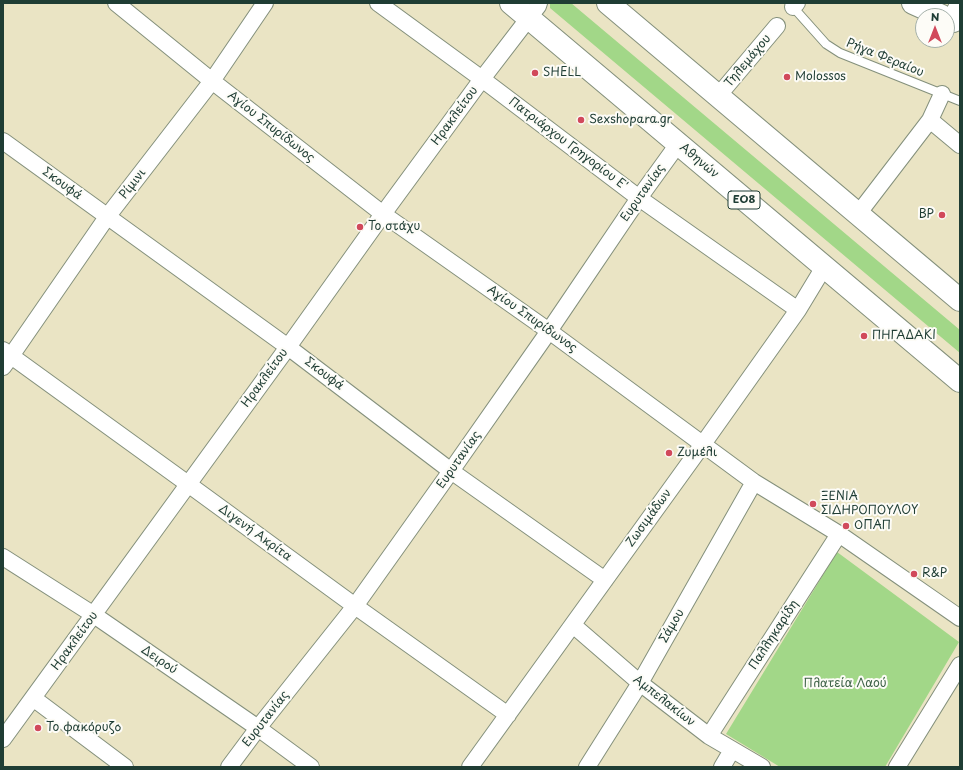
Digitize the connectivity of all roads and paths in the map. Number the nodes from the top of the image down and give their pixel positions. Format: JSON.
{"nodes":[{"id":1,"x":116,"y":3,"type":"edge"},
{"id":2,"x":266,"y":3,"type":"edge"},
{"id":3,"x":378,"y":3,"type":"edge"},
{"id":4,"x":511,"y":3,"type":"edge"},
{"id":5,"x":608,"y":3,"type":"edge"},
{"id":6,"x":913,"y":3,"type":"edge"},
{"id":7,"x":795,"y":5,"type":"edge"},
{"id":8,"x":927,"y":8,"type":"edge"},
{"id":9,"x":534,"y":10,"type":"edge"},
{"id":10,"x":777,"y":26,"type":"dead end"},
{"id":11,"x":482,"y":79,"type":"junction"},
{"id":12,"x":212,"y":81,"type":"junction"},
{"id":13,"x":942,"y":94,"type":"junction"},
{"id":14,"x":718,"y":96,"type":"junction"},
{"id":15,"x":960,"y":101,"type":"edge"},
{"id":16,"x":930,"y":120,"type":"junction"},
{"id":17,"x":3,"y":141,"type":"edge"},
{"id":18,"x":678,"y":144,"type":"junction"},
{"id":19,"x":960,"y":145,"type":"edge"},
{"id":20,"x":639,"y":198,"type":"junction"},
{"id":21,"x":383,"y":214,"type":"junction"},
{"id":22,"x":858,"y":214,"type":"junction"},
{"id":23,"x":107,"y":216,"type":"junction"},
{"id":24,"x":824,"y":267,"type":"junction"},
{"id":25,"x":960,"y":300,"type":"edge"},
{"id":26,"x":798,"y":310,"type":"junction"},
{"id":27,"x":549,"y":331,"type":"junction"},
{"id":28,"x":288,"y":347,"type":"junction"},
{"id":29,"x":6,"y":358,"type":"edge"},
{"id":30,"x":960,"y":381,"type":"edge"},
{"id":31,"x":703,"y":444,"type":"junction"},
{"id":32,"x":451,"y":471,"type":"junction"},
{"id":33,"x":754,"y":482,"type":"junction"},
{"id":34,"x":188,"y":484,"type":"junction"},
{"id":35,"x":839,"y":534,"type":"junction"},
{"id":36,"x":3,"y":557,"type":"edge"},
{"id":37,"x":605,"y":580,"type":"junction"},
{"id":38,"x":354,"y":606,"type":"junction"},
{"id":39,"x":94,"y":615,"type":"junction"},
{"id":40,"x":960,"y":618,"type":"edge"},
{"id":41,"x":573,"y":625,"type":"junction"},
{"id":42,"x":960,"y":665,"type":"edge"},
{"id":43,"x":640,"y":683,"type":"junction"},
{"id":44,"x":33,"y":698,"type":"junction"},
{"id":45,"x":508,"y":715,"type":"junction"},
{"id":46,"x":258,"y":728,"type":"junction"},
{"id":47,"x":709,"y":736,"type":"junction"},
{"id":48,"x":3,"y":739,"type":"edge"},
{"id":49,"x":732,"y":750,"type":"junction"},
{"id":50,"x":125,"y":767,"type":"edge"},
{"id":51,"x":229,"y":767,"type":"edge"},
{"id":52,"x":311,"y":767,"type":"edge"},
{"id":53,"x":470,"y":767,"type":"edge"},
{"id":54,"x":587,"y":767,"type":"edge"},
{"id":55,"x":722,"y":767,"type":"edge"},
{"id":56,"x":762,"y":767,"type":"edge"},
{"id":57,"x":897,"y":767,"type":"edge"}],
"edges":[{"from":1,"to":12,"type":"street","name":"Αγίου Σπυρίδωνος"},
{"from":2,"to":12,"type":"street","name":"Ρίμινι"},
{"from":3,"to":11,"type":"street","name":"Πατριάρχου Γρηγορίου Ε'"},
{"from":4,"to":9,"type":"main road","name":"Αθηνών","number":"ΕΟ8"},
{"from":5,"to":14,"type":"main road"},
{"from":6,"to":8,"type":"main road"},
{"from":7,"to":13,"type":"lane","name":"Ρήγα Φεραίου"},
{"from":9,"to":11,"type":"street","name":"Ηρακλείτου"},
{"from":9,"to":18,"type":"main road","name":"Αθηνών","number":"ΕΟ8"},
{"from":10,"to":14,"type":"street","name":"Τηλεμάχου"},
{"from":11,"to":20,"type":"street","name":"Πατριάρχου Γρηγορίου Ε'"},
{"from":11,"to":21,"type":"street","name":"Ηρακλείτου"},
{"from":12,"to":21,"type":"street","name":"Αγίου Σπυρίδωνος"},
{"from":12,"to":23,"type":"street","name":"Ρίμινι"},
{"from":13,"to":15,"type":"lane","name":"Ρήγα Φεραίου"},
{"from":13,"to":16,"type":"street"},
{"from":14,"to":22,"type":"main road"},
{"from":16,"to":19,"type":"street"},
{"from":16,"to":22,"type":"street"},
{"from":17,"to":23,"type":"street","name":"Σκουφά"},
{"from":18,"to":20,"type":"street","name":"Ευρυτανίας"},
{"from":18,"to":24,"type":"main road","name":"Αθηνών","number":"ΕΟ8"},
{"from":20,"to":26,"type":"street","name":"Πατριάρχου Γρηγορίου Ε'"},
{"from":20,"to":27,"type":"street","name":"Ευρυτανίας"},
{"from":21,"to":27,"type":"street","name":"Αγίου Σπυρίδωνος"},
{"from":21,"to":28,"type":"street","name":"Ηρακλείτου"},
{"from":22,"to":25,"type":"main road"},
{"from":23,"to":28,"type":"street","name":"Σκουφά"},
{"from":23,"to":29,"type":"street","name":"Ρίμινι"},
{"from":24,"to":26,"type":"street","name":"Ζωσιμάδων"},
{"from":24,"to":30,"type":"main road","name":"Αθηνών","number":"ΕΟ8"},
{"from":26,"to":31,"type":"street","name":"Ζωσιμάδων"},
{"from":27,"to":31,"type":"street","name":"Αγίου Σπυρίδωνος"},
{"from":27,"to":32,"type":"street","name":"Ευρυτανίας"},
{"from":28,"to":32,"type":"street","name":"Σκουφά"},
{"from":28,"to":34,"type":"street","name":"Ηρακλείτου"},
{"from":29,"to":34,"type":"street","name":"Διγενή Ακρίτα"},
{"from":31,"to":33,"type":"street","name":"Αγίου Σπυρίδωνος"},
{"from":31,"to":37,"type":"street","name":"Ζωσιμάδων"},
{"from":32,"to":37,"type":"street","name":"Σκουφά"},
{"from":32,"to":38,"type":"street","name":"Ευρυτανίας"},
{"from":33,"to":35,"type":"street","name":"Αγίου Σπυρίδωνος"},
{"from":33,"to":43,"type":"street","name":"Σάμου"},
{"from":34,"to":38,"type":"street","name":"Διγενή Ακρίτα"},
{"from":34,"to":39,"type":"street","name":"Ηρακλείτου"},
{"from":35,"to":40,"type":"street","name":"Αγίου Σπυρίδωνος"},
{"from":35,"to":47,"type":"street","name":"Παλληκαρίδη"},
{"from":36,"to":39,"type":"street","name":"Δειρού"},
{"from":37,"to":41,"type":"street","name":"Ζωσιμάδων"},
{"from":38,"to":45,"type":"street","name":"Διγενή Ακρίτα"},
{"from":38,"to":46,"type":"street","name":"Ευρυτανίας"},
{"from":39,"to":44,"type":"street","name":"Ηρακλείτου"},
{"from":39,"to":46,"type":"street","name":"Δειρού"},
{"from":41,"to":43,"type":"street","name":"Αμπελακίων"},
{"from":41,"to":45,"type":"street","name":"Ζωσιμάδων"},
{"from":42,"to":57,"type":"street"},
{"from":43,"to":47,"type":"street","name":"Αμπελακίων"},
{"from":43,"to":54,"type":"street","name":"Σάμου"},
{"from":44,"to":48,"type":"street","name":"Ηρακλείτου"},
{"from":44,"to":50,"type":"street"},
{"from":45,"to":53,"type":"street","name":"Ζωσιμάδων"},
{"from":46,"to":51,"type":"street","name":"Ευρυτανίας"},
{"from":46,"to":52,"type":"street","name":"Δειρού"},
{"from":47,"to":49,"type":"street","name":"Αμπελακίων"},
{"from":49,"to":55,"type":"street"},
{"from":49,"to":56,"type":"street","name":"Αμπελακίων"}]}
